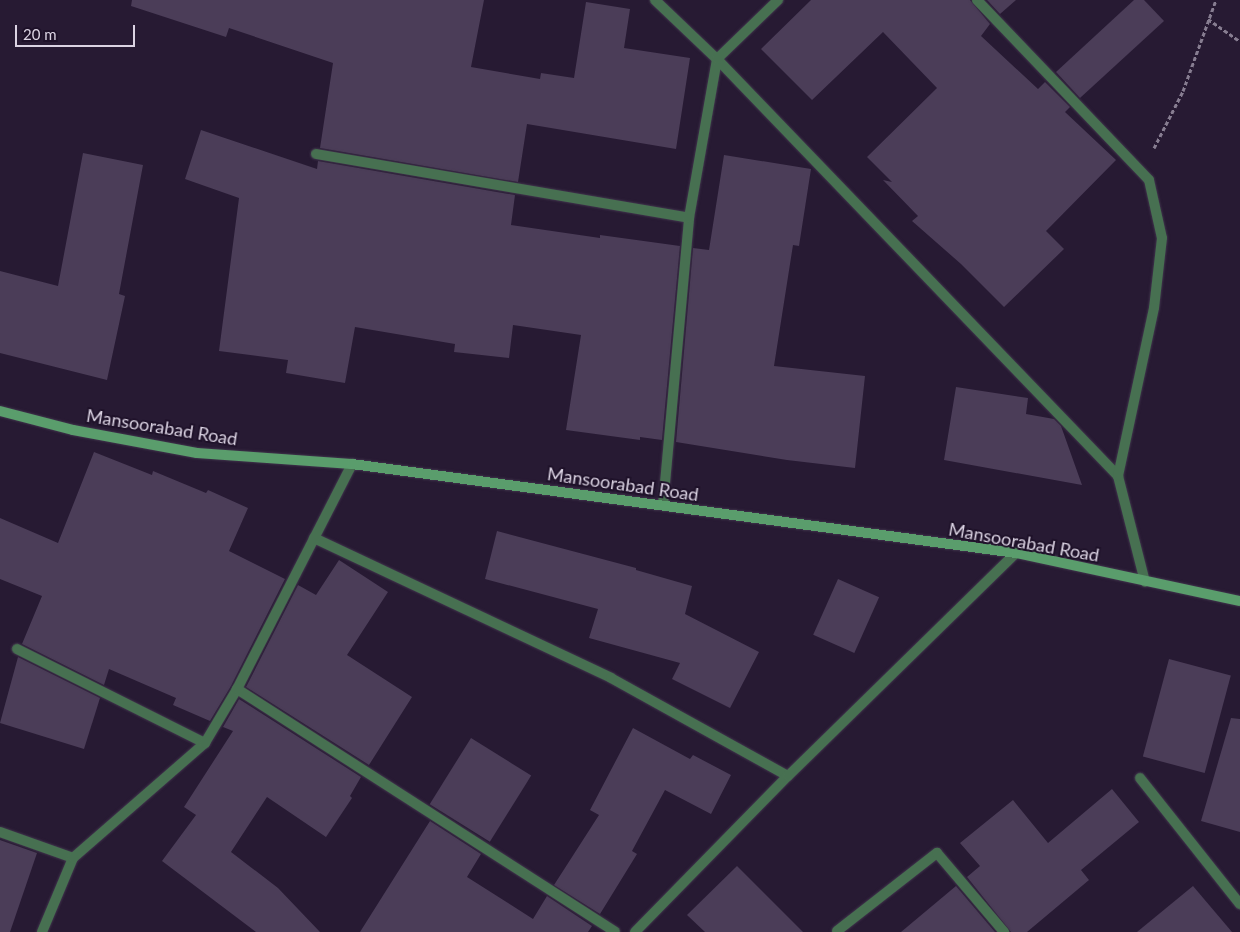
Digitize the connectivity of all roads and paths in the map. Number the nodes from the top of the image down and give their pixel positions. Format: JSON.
{"nodes":[{"id":1,"x":655,"y":0,"type":"edge"},
{"id":2,"x":778,"y":0,"type":"edge"},
{"id":3,"x":978,"y":0,"type":"edge"},
{"id":4,"x":1216,"y":0,"type":"edge"},
{"id":5,"x":1208,"y":20,"type":"junction"},
{"id":6,"x":1240,"y":41,"type":"edge"},
{"id":7,"x":718,"y":58,"type":"junction"},
{"id":8,"x":316,"y":154,"type":"dead end"},
{"id":9,"x":1137,"y":168,"type":"junction"},
{"id":10,"x":689,"y":218,"type":"junction"},
{"id":11,"x":0,"y":411,"type":"edge"},
{"id":12,"x":352,"y":464,"type":"junction"},
{"id":13,"x":1118,"y":476,"type":"junction"},
{"id":14,"x":663,"y":505,"type":"junction"},
{"id":15,"x":314,"y":538,"type":"junction"},
{"id":16,"x":1016,"y":553,"type":"junction"},
{"id":17,"x":1145,"y":582,"type":"junction"},
{"id":18,"x":1240,"y":601,"type":"edge"},
{"id":19,"x":17,"y":649,"type":"dead end"},
{"id":20,"x":237,"y":690,"type":"junction"},
{"id":21,"x":204,"y":743,"type":"junction"},
{"id":22,"x":788,"y":776,"type":"junction"},
{"id":23,"x":1140,"y":778,"type":"dead end"},
{"id":24,"x":0,"y":832,"type":"edge"},
{"id":25,"x":73,"y":858,"type":"junction"},
{"id":26,"x":1240,"y":904,"type":"edge"},
{"id":27,"x":837,"y":931,"type":"dead end"},
{"id":28,"x":42,"y":932,"type":"edge"},
{"id":29,"x":615,"y":932,"type":"edge"},
{"id":30,"x":634,"y":932,"type":"edge"},
{"id":31,"x":1004,"y":932,"type":"edge"}],
"edges":[{"from":1,"to":7,"type":"street"},
{"from":2,"to":7,"type":"street"},
{"from":3,"to":9,"type":"street"},
{"from":4,"to":5,"type":"path"},
{"from":5,"to":6,"type":"path"},
{"from":5,"to":9,"type":"path"},
{"from":7,"to":10,"type":"street"},
{"from":7,"to":13,"type":"street"},
{"from":8,"to":10,"type":"street"},
{"from":9,"to":13,"type":"street"},
{"from":10,"to":14,"type":"street"},
{"from":11,"to":12,"type":"street","name":"Mansoorabad Road"},
{"from":12,"to":14,"type":"street","name":"Mansoorabad Road"},
{"from":12,"to":15,"type":"street"},
{"from":13,"to":17,"type":"street"},
{"from":14,"to":16,"type":"street","name":"Mansoorabad Road"},
{"from":15,"to":20,"type":"street"},
{"from":15,"to":22,"type":"street"},
{"from":16,"to":17,"type":"street","name":"Mansoorabad Road"},
{"from":16,"to":22,"type":"street"},
{"from":17,"to":18,"type":"street","name":"Mansoorabad Road"},
{"from":19,"to":21,"type":"street"},
{"from":20,"to":21,"type":"street"},
{"from":20,"to":29,"type":"street"},
{"from":21,"to":25,"type":"street"},
{"from":22,"to":30,"type":"street"},
{"from":23,"to":26,"type":"street"},
{"from":24,"to":25,"type":"street"},
{"from":25,"to":28,"type":"street"},
{"from":27,"to":31,"type":"street"}]}
